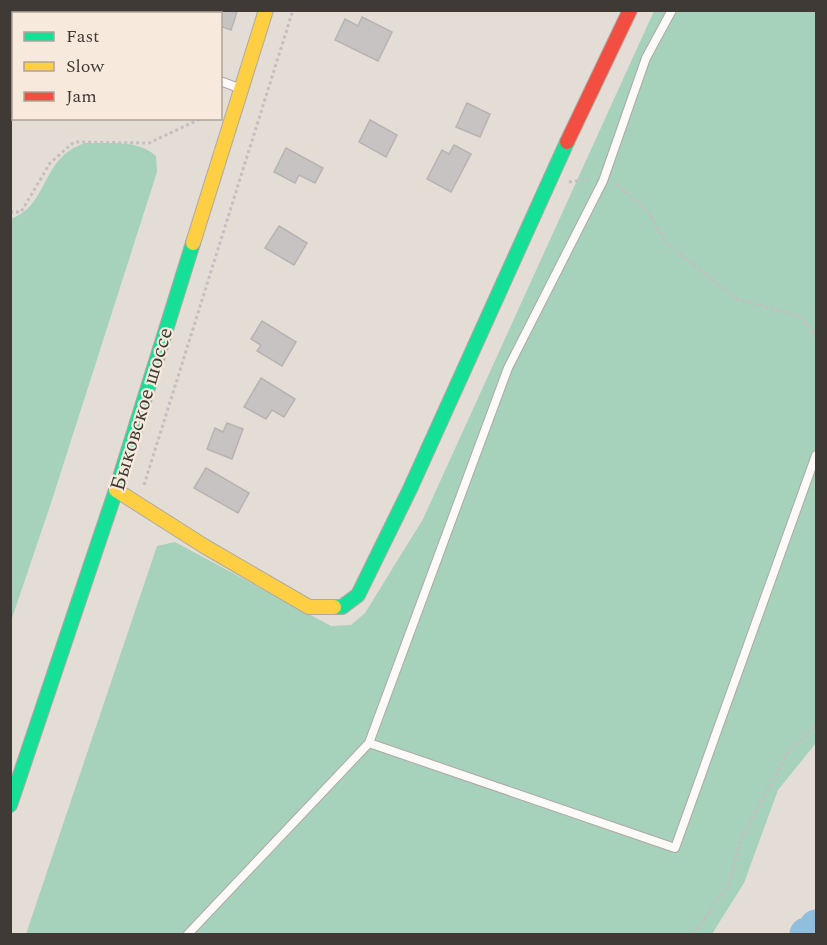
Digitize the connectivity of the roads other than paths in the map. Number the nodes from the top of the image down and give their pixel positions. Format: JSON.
{"nodes":[{"id":1,"x":266,"y":10,"type":"edge"},
{"id":2,"x":630,"y":10,"type":"edge"},
{"id":3,"x":672,"y":10,"type":"edge"},
{"id":4,"x":222,"y":82,"type":"edge"},
{"id":5,"x":241,"y":89,"type":"junction"},
{"id":6,"x":816,"y":455,"type":"edge"},
{"id":7,"x":116,"y":490,"type":"junction"},
{"id":8,"x":369,"y":743,"type":"junction"},
{"id":9,"x":10,"y":805,"type":"edge"},
{"id":10,"x":188,"y":934,"type":"edge"}],
"edges":[{"from":1,"to":5,"type":"street","name":"Быковское шоссе"},
{"from":2,"to":7,"type":"street"},
{"from":3,"to":8,"type":"lane"},
{"from":4,"to":5,"type":"lane"},
{"from":5,"to":7,"type":"street","name":"Быковское шоссе"},
{"from":6,"to":8,"type":"lane"},
{"from":7,"to":9,"type":"street","name":"Быковское шоссе"},
{"from":8,"to":10,"type":"lane"}]}
